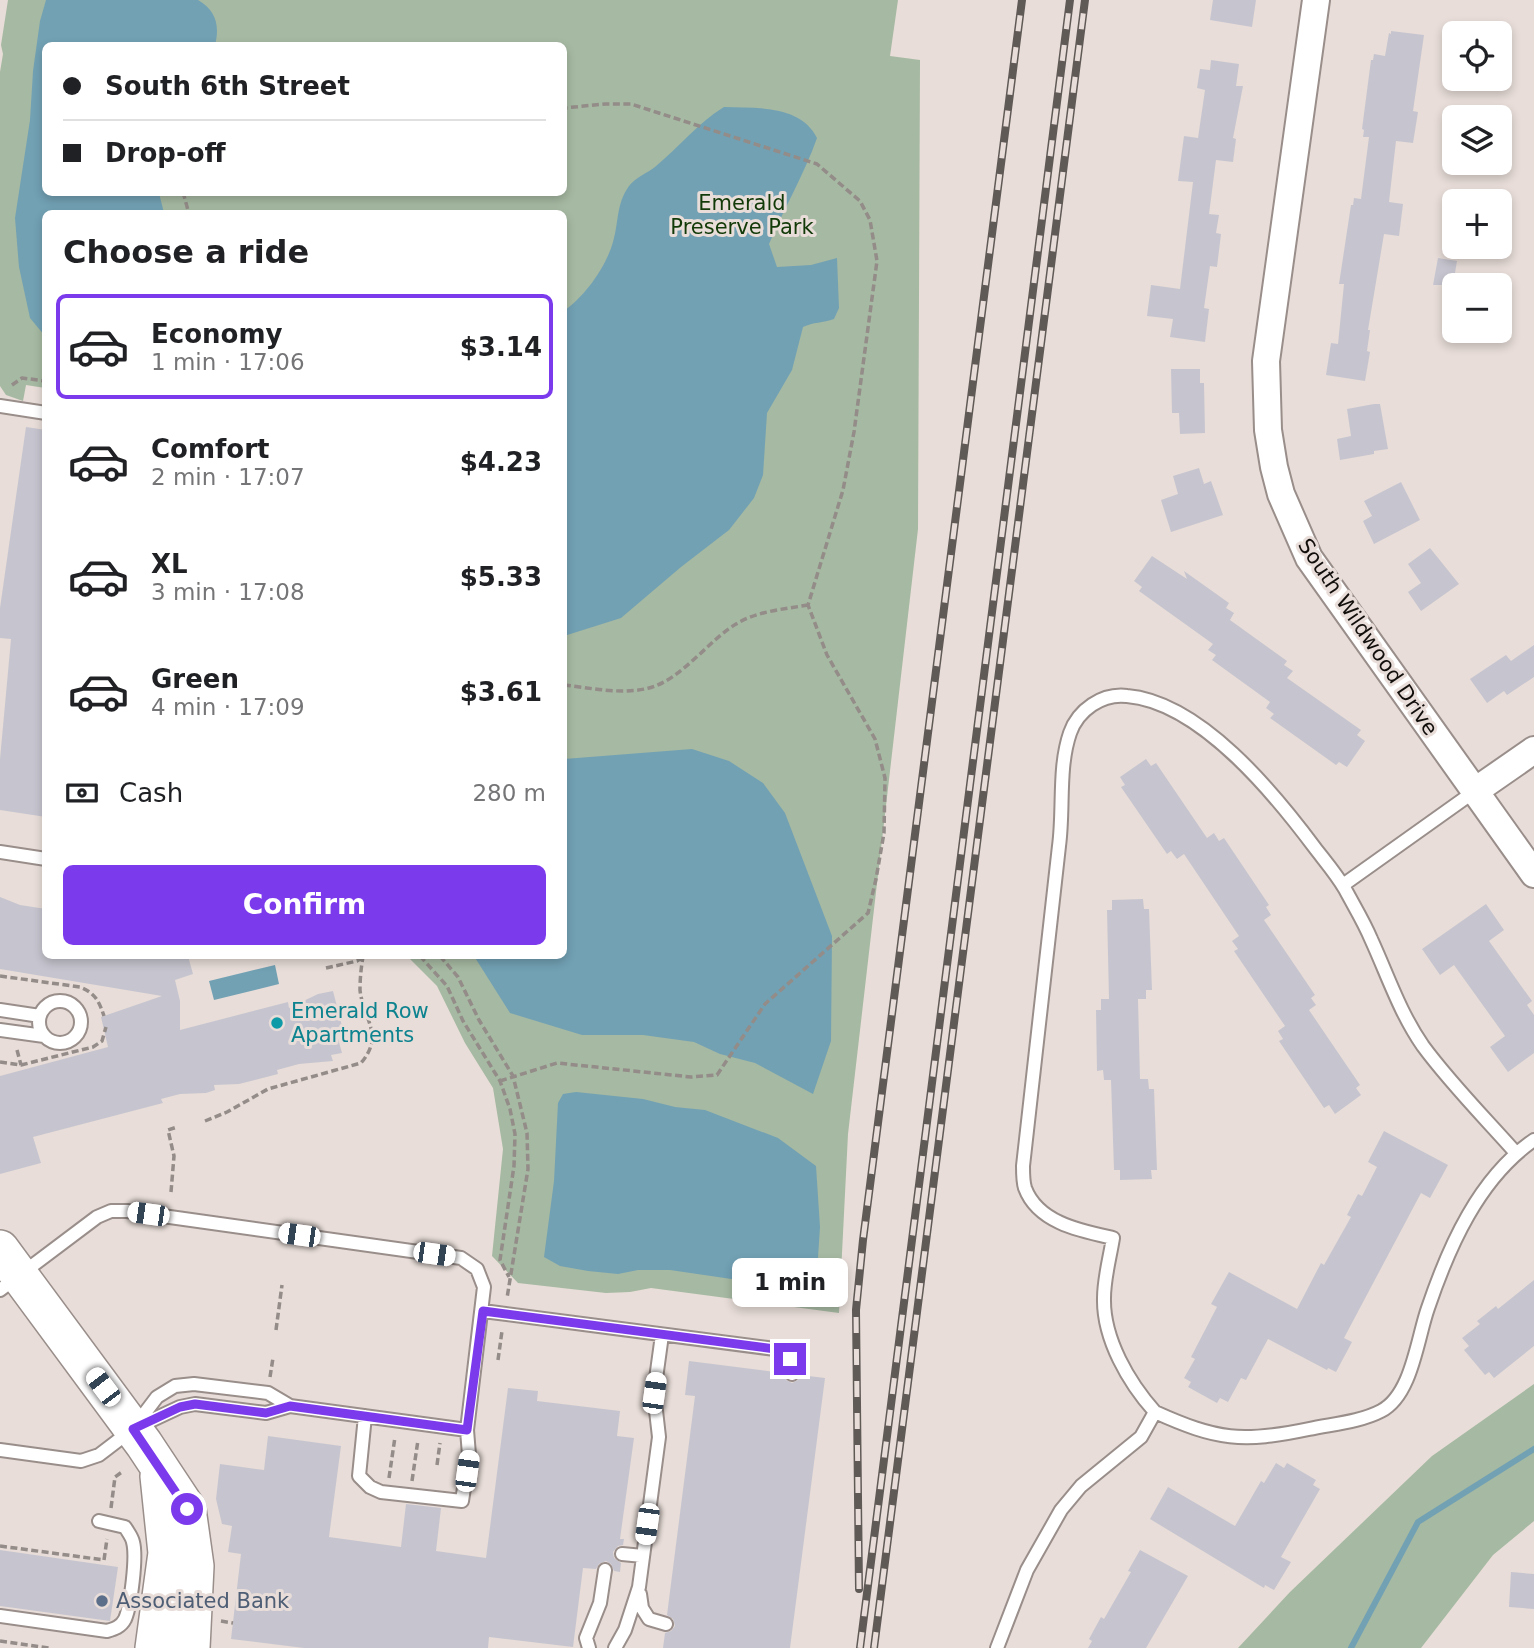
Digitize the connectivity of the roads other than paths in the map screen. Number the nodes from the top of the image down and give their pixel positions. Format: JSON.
{"nodes":[{"id":1,"x":1316,"y":0,"type":"edge"},
{"id":2,"x":0,"y":407,"type":"edge"},
{"id":3,"x":42,"y":412,"type":"edge"},
{"id":4,"x":1534,"y":750,"type":"edge"},
{"id":5,"x":1475,"y":791,"type":"junction"},
{"id":6,"x":0,"y":852,"type":"edge"},
{"id":7,"x":42,"y":858,"type":"edge"},
{"id":8,"x":1534,"y":874,"type":"edge"},
{"id":9,"x":1343,"y":885,"type":"junction"},
{"id":10,"x":0,"y":1010,"type":"edge"},
{"id":11,"x":40,"y":1016,"type":"junction"},
{"id":12,"x":0,"y":1030,"type":"edge"},
{"id":13,"x":44,"y":1036,"type":"junction"},
{"id":14,"x":1534,"y":1140,"type":"edge"},
{"id":15,"x":1516,"y":1153,"type":"junction"},
{"id":16,"x":7,"y":1271,"type":"edge"},
{"id":17,"x":483,"y":1311,"type":"junction"},
{"id":18,"x":662,"y":1335,"type":"junction"},
{"id":19,"x":792,"y":1374,"type":"dead end"},
{"id":20,"x":290,"y":1406,"type":"junction"},
{"id":21,"x":1155,"y":1412,"type":"junction"},
{"id":22,"x":365,"y":1416,"type":"junction"},
{"id":23,"x":133,"y":1429,"type":"junction"},
{"id":24,"x":467,"y":1430,"type":"junction"},
{"id":25,"x":0,"y":1450,"type":"edge"},
{"id":26,"x":157,"y":1465,"type":"junction"},
{"id":27,"x":106,"y":1522,"type":"road end"},
{"id":28,"x":622,"y":1555,"type":"dead end"},
{"id":29,"x":643,"y":1556,"type":"junction"},
{"id":30,"x":605,"y":1570,"type":"dead end"},
{"id":31,"x":639,"y":1587,"type":"junction"},
{"id":32,"x":0,"y":1616,"type":"edge"},
{"id":33,"x":666,"y":1624,"type":"dead end"},
{"id":34,"x":154,"y":1648,"type":"edge"},
{"id":35,"x":191,"y":1648,"type":"edge"},
{"id":36,"x":589,"y":1648,"type":"edge"},
{"id":37,"x":615,"y":1648,"type":"edge"},
{"id":38,"x":997,"y":1648,"type":"edge"}],
"edges":[{"from":1,"to":5,"type":"street","name":"South Wildwood Drive"},
{"from":2,"to":3,"type":"lane"},
{"from":4,"to":5,"type":"street"},
{"from":5,"to":8,"type":"street","name":"South Wildwood Drive"},
{"from":5,"to":9,"type":"lane"},
{"from":6,"to":7,"type":"lane"},
{"from":9,"to":15,"type":"lane"},
{"from":9,"to":21,"type":"lane"},
{"from":10,"to":11,"type":"lane"},
{"from":11,"to":13,"type":"lane"},
{"from":11,"to":13,"type":"lane"},
{"from":12,"to":13,"type":"lane"},
{"from":14,"to":15,"type":"lane"},
{"from":15,"to":21,"type":"lane"},
{"from":16,"to":17,"type":"lane"},
{"from":16,"to":23,"type":"street"},
{"from":17,"to":18,"type":"lane"},
{"from":17,"to":24,"type":"lane"},
{"from":18,"to":19,"type":"lane"},
{"from":18,"to":29,"type":"lane"},
{"from":20,"to":22,"type":"lane"},
{"from":20,"to":23,"type":"lane"},
{"from":20,"to":23,"type":"lane"},
{"from":21,"to":38,"type":"lane"},
{"from":22,"to":24,"type":"lane"},
{"from":22,"to":24,"type":"lane"},
{"from":23,"to":25,"type":"lane"},
{"from":23,"to":26,"type":"street"},
{"from":26,"to":34,"type":"street"},
{"from":26,"to":35,"type":"street"},
{"from":27,"to":32,"type":"lane"},
{"from":28,"to":29,"type":"lane"},
{"from":29,"to":31,"type":"lane"},
{"from":30,"to":36,"type":"lane"},
{"from":31,"to":33,"type":"lane"},
{"from":31,"to":37,"type":"lane"}]}
